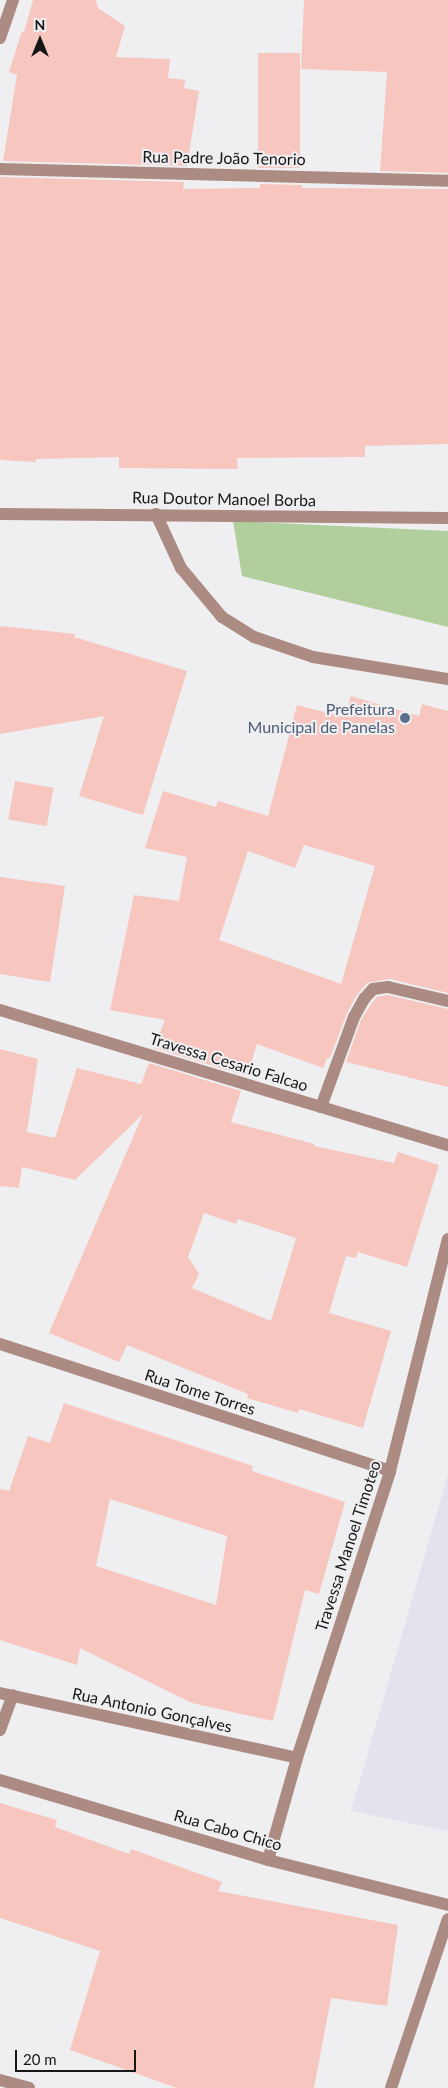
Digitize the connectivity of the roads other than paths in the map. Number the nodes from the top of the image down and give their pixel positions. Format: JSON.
{"nodes":[{"id":1,"x":13,"y":0,"type":"edge"},
{"id":2,"x":0,"y":38,"type":"edge"},
{"id":3,"x":0,"y":170,"type":"edge"},
{"id":4,"x":448,"y":181,"type":"edge"},
{"id":5,"x":0,"y":514,"type":"edge"},
{"id":6,"x":156,"y":514,"type":"junction"},
{"id":7,"x":448,"y":518,"type":"edge"},
{"id":8,"x":448,"y":679,"type":"edge"},
{"id":9,"x":448,"y":1002,"type":"edge"},
{"id":10,"x":0,"y":1010,"type":"edge"},
{"id":11,"x":322,"y":1107,"type":"junction"},
{"id":12,"x":448,"y":1145,"type":"edge"},
{"id":13,"x":448,"y":1239,"type":"edge"},
{"id":14,"x":0,"y":1344,"type":"edge"},
{"id":15,"x":390,"y":1471,"type":"junction"},
{"id":16,"x":6,"y":1694,"type":"edge"},
{"id":17,"x":0,"y":1730,"type":"edge"},
{"id":18,"x":298,"y":1758,"type":"junction"},
{"id":19,"x":0,"y":1780,"type":"edge"},
{"id":20,"x":268,"y":1860,"type":"junction"},
{"id":21,"x":448,"y":1905,"type":"edge"},
{"id":22,"x":448,"y":1919,"type":"edge"},
{"id":23,"x":0,"y":2080,"type":"edge"},
{"id":24,"x":29,"y":2088,"type":"edge"},
{"id":25,"x":391,"y":2088,"type":"edge"}],
"edges":[{"from":1,"to":2,"type":"street"},
{"from":3,"to":4,"type":"street","name":"Rua Padre João Tenorio"},
{"from":5,"to":6,"type":"street","name":"Rua Doutor Manoel Borba"},
{"from":6,"to":7,"type":"street","name":"Rua Doutor Manoel Borba"},
{"from":6,"to":8,"type":"street"},
{"from":9,"to":11,"type":"street"},
{"from":10,"to":11,"type":"street","name":"Travessa Cesario Falcao"},
{"from":11,"to":12,"type":"street","name":"Travessa Cesario Falcao"},
{"from":13,"to":15,"type":"street","name":"Travessa Manoel Timoteo"},
{"from":14,"to":15,"type":"street","name":"Rua Tome Torres"},
{"from":15,"to":18,"type":"street","name":"Travessa Manoel Timoteo"},
{"from":16,"to":17,"type":"street"},
{"from":16,"to":18,"type":"street","name":"Rua Antonio Gonçalves"},
{"from":18,"to":20,"type":"street","name":"Travessa Manoel Timoteo"},
{"from":19,"to":20,"type":"street","name":"Rua Cabo Chico"},
{"from":20,"to":21,"type":"street","name":"Rua Cabo Chico"},
{"from":22,"to":25,"type":"street"},
{"from":23,"to":24,"type":"street"}]}
